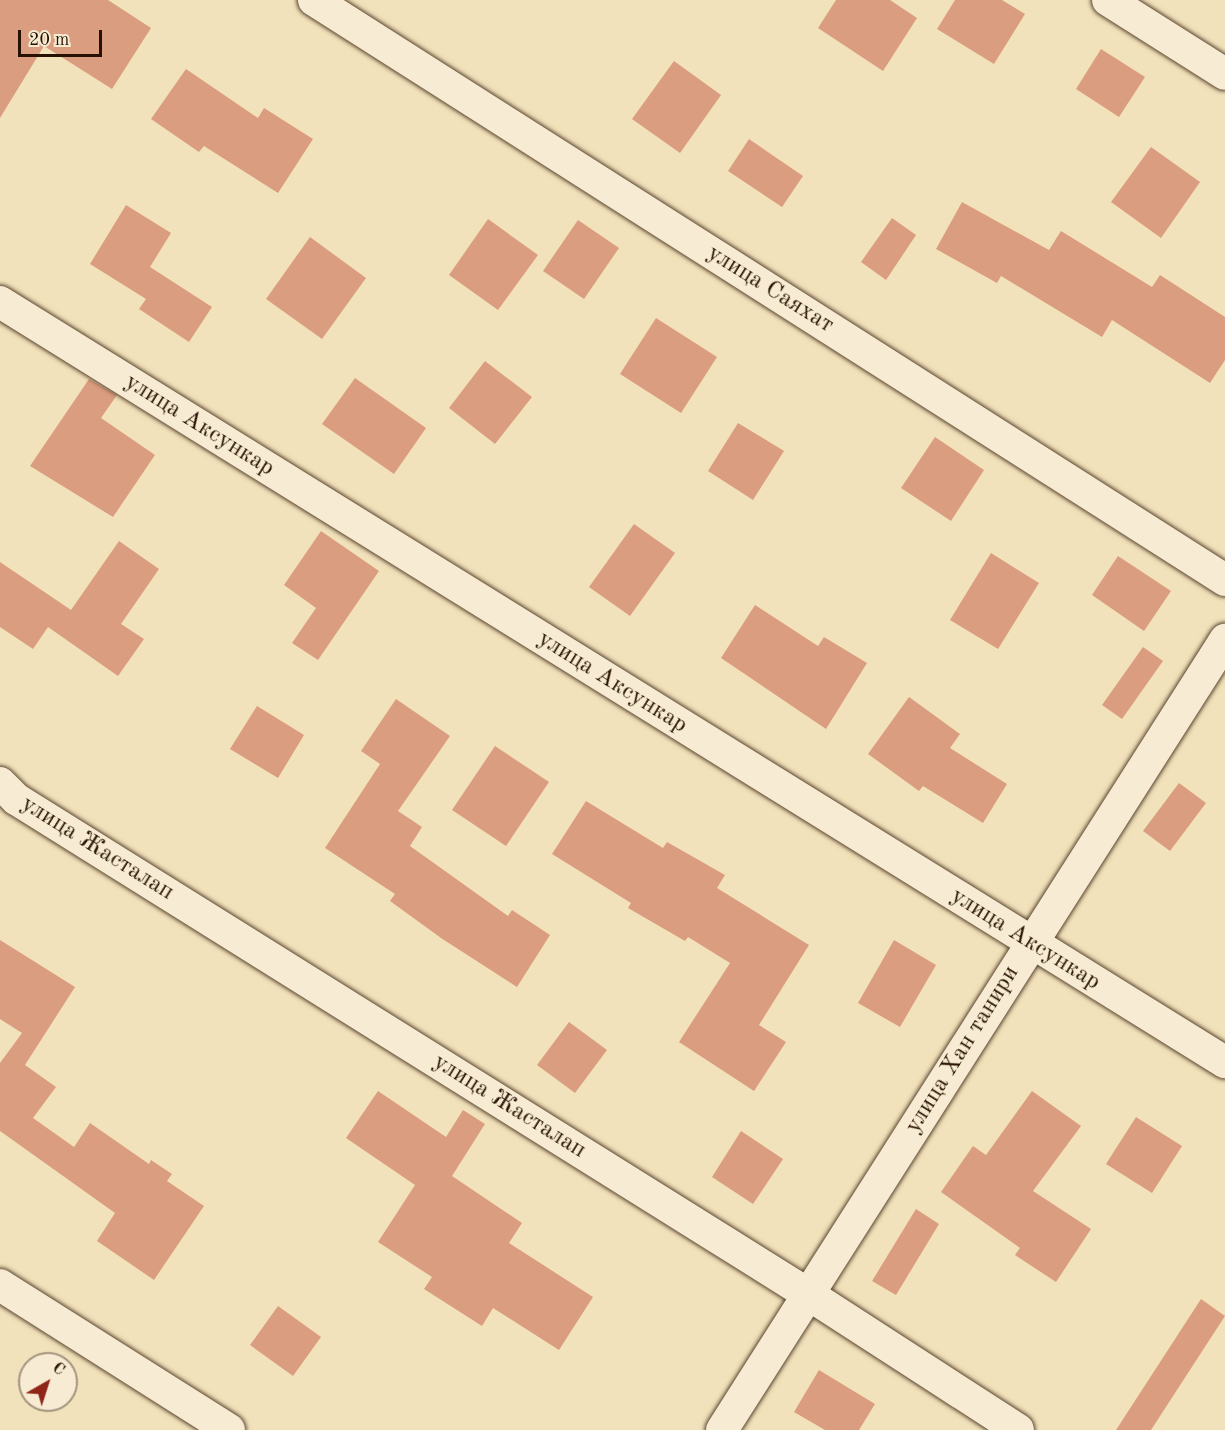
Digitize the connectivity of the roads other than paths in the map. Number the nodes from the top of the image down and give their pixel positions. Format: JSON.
{"nodes":[{"id":1,"x":314,"y":0,"type":"edge"},
{"id":2,"x":1108,"y":0,"type":"edge"},
{"id":3,"x":1225,"y":74,"type":"edge"},
{"id":4,"x":0,"y":302,"type":"edge"},
{"id":5,"x":1225,"y":580,"type":"edge"},
{"id":6,"x":1225,"y":640,"type":"edge"},
{"id":7,"x":0,"y":783,"type":"edge"},
{"id":8,"x":1030,"y":944,"type":"junction"},
{"id":9,"x":1225,"y":1062,"type":"edge"},
{"id":10,"x":0,"y":1285,"type":"edge"},
{"id":11,"x":808,"y":1294,"type":"junction"},
{"id":12,"x":229,"y":1430,"type":"edge"},
{"id":13,"x":723,"y":1430,"type":"edge"},
{"id":14,"x":1018,"y":1430,"type":"edge"}],
"edges":[{"from":1,"to":5,"type":"street","name":"улица Саяхат"},
{"from":2,"to":3,"type":"street"},
{"from":4,"to":8,"type":"street","name":"улица Аксункар"},
{"from":6,"to":8,"type":"street","name":"улица Хан танири"},
{"from":7,"to":11,"type":"street","name":"улица Жасталап"},
{"from":8,"to":9,"type":"street","name":"улица Аксункар"},
{"from":8,"to":11,"type":"street","name":"улица Хан танири"},
{"from":10,"to":12,"type":"street"},
{"from":11,"to":13,"type":"street","name":"улица Хан танири"},
{"from":11,"to":14,"type":"street","name":"улица Жасталап"}]}
